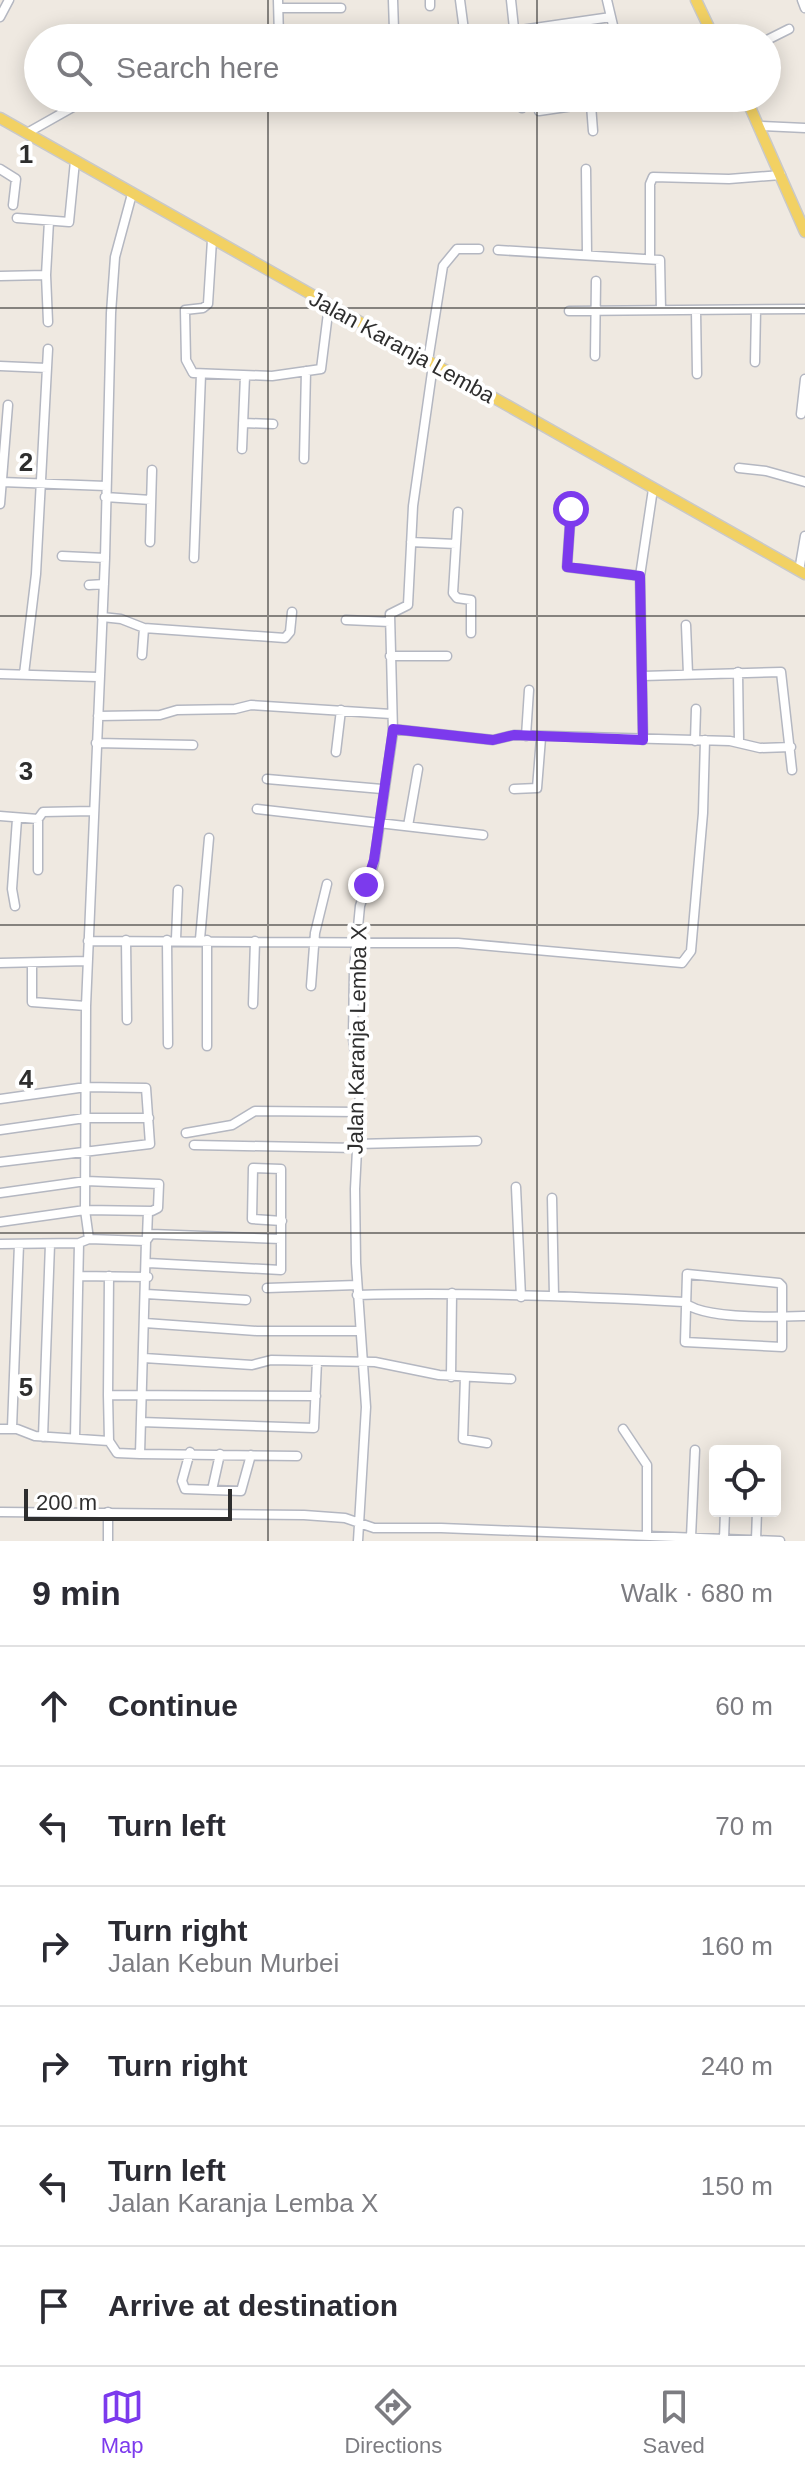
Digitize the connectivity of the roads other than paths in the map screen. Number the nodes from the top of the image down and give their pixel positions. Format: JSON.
{"nodes":[{"id":1,"x":9,"y":0,"type":"edge"},
{"id":2,"x":393,"y":0,"type":"edge"},
{"id":3,"x":460,"y":0,"type":"edge"},
{"id":4,"x":511,"y":0,"type":"edge"},
{"id":5,"x":607,"y":0,"type":"edge"},
{"id":6,"x":696,"y":0,"type":"edge"},
{"id":7,"x":802,"y":0,"type":"edge"},
{"id":8,"x":278,"y":4,"type":"edge"},
{"id":9,"x":341,"y":8,"type":"dead end"},
{"id":10,"x":805,"y":8,"type":"edge"},
{"id":11,"x":0,"y":17,"type":"edge"},
{"id":12,"x":611,"y":17,"type":"junction"},
{"id":13,"x":279,"y":24,"type":"edge"},
{"id":14,"x":394,"y":24,"type":"edge"},
{"id":15,"x":463,"y":24,"type":"edge"},
{"id":16,"x":514,"y":24,"type":"edge"},
{"id":17,"x":564,"y":24,"type":"edge"},
{"id":18,"x":613,"y":24,"type":"edge"},
{"id":19,"x":707,"y":24,"type":"edge"},
{"id":20,"x":789,"y":29,"type":"dead end"},
{"id":21,"x":781,"y":33,"type":"edge"},
{"id":22,"x":64,"y":112,"type":"edge"},
{"id":23,"x":592,"y":112,"type":"edge"},
{"id":24,"x":753,"y":112,"type":"edge"},
{"id":25,"x":0,"y":118,"type":"edge"},
{"id":26,"x":760,"y":126,"type":"junction"},
{"id":27,"x":805,"y":128,"type":"edge"},
{"id":28,"x":593,"y":131,"type":"dead end"},
{"id":29,"x":27,"y":133,"type":"junction"},
{"id":30,"x":75,"y":161,"type":"junction"},
{"id":31,"x":0,"y":169,"type":"edge"},
{"id":32,"x":586,"y":169,"type":"dead end"},
{"id":33,"x":781,"y":175,"type":"junction"},
{"id":34,"x":132,"y":194,"type":"junction"},
{"id":35,"x":13,"y":205,"type":"dead end"},
{"id":36,"x":17,"y":218,"type":"dead end"},
{"id":37,"x":49,"y":221,"type":"junction"},
{"id":38,"x":805,"y":232,"type":"edge"},
{"id":39,"x":212,"y":240,"type":"junction"},
{"id":40,"x":479,"y":249,"type":"dead end"},
{"id":41,"x":498,"y":250,"type":"dead end"},
{"id":42,"x":587,"y":254,"type":"junction"},
{"id":43,"x":650,"y":259,"type":"junction"},
{"id":44,"x":46,"y":275,"type":"junction"},
{"id":45,"x":0,"y":276,"type":"edge"},
{"id":46,"x":596,"y":281,"type":"dead end"},
{"id":47,"x":329,"y":305,"type":"junction"},
{"id":48,"x":805,"y":309,"type":"edge"},
{"id":49,"x":595,"y":310,"type":"junction"},
{"id":50,"x":661,"y":310,"type":"junction"},
{"id":51,"x":756,"y":310,"type":"junction"},
{"id":52,"x":569,"y":311,"type":"dead end"},
{"id":53,"x":696,"y":311,"type":"junction"},
{"id":54,"x":48,"y":322,"type":"dead end"},
{"id":55,"x":48,"y":349,"type":"dead end"},
{"id":56,"x":595,"y":356,"type":"dead end"},
{"id":57,"x":755,"y":362,"type":"dead end"},
{"id":58,"x":430,"y":363,"type":"junction"},
{"id":59,"x":0,"y":366,"type":"edge"},
{"id":60,"x":47,"y":368,"type":"junction"},
{"id":61,"x":306,"y":371,"type":"junction"},
{"id":62,"x":201,"y":374,"type":"junction"},
{"id":63,"x":697,"y":374,"type":"dead end"},
{"id":64,"x":245,"y":376,"type":"junction"},
{"id":65,"x":805,"y":379,"type":"edge"},
{"id":66,"x":8,"y":405,"type":"dead end"},
{"id":67,"x":801,"y":414,"type":"dead end"},
{"id":68,"x":243,"y":423,"type":"junction"},
{"id":69,"x":273,"y":424,"type":"dead end"},
{"id":70,"x":242,"y":449,"type":"dead end"},
{"id":71,"x":304,"y":459,"type":"dead end"},
{"id":72,"x":2,"y":462,"type":"edge"},
{"id":73,"x":739,"y":468,"type":"dead end"},
{"id":74,"x":152,"y":470,"type":"dead end"},
{"id":75,"x":2,"y":482,"type":"edge"},
{"id":76,"x":805,"y":482,"type":"edge"},
{"id":77,"x":41,"y":484,"type":"junction"},
{"id":78,"x":106,"y":486,"type":"junction"},
{"id":79,"x":653,"y":489,"type":"junction"},
{"id":80,"x":105,"y":497,"type":"junction"},
{"id":81,"x":151,"y":500,"type":"junction"},
{"id":82,"x":0,"y":504,"type":"edge"},
{"id":83,"x":571,"y":509,"type":"dead end"},
{"id":84,"x":458,"y":512,"type":"dead end"},
{"id":85,"x":805,"y":536,"type":"edge"},
{"id":86,"x":150,"y":542,"type":"dead end"},
{"id":87,"x":411,"y":542,"type":"junction"},
{"id":88,"x":456,"y":544,"type":"junction"},
{"id":89,"x":62,"y":556,"type":"dead end"},
{"id":90,"x":105,"y":558,"type":"junction"},
{"id":91,"x":194,"y":558,"type":"dead end"},
{"id":92,"x":802,"y":573,"type":"edge"},
{"id":93,"x":640,"y":576,"type":"junction"},
{"id":94,"x":104,"y":584,"type":"junction"},
{"id":95,"x":89,"y":585,"type":"dead end"},
{"id":96,"x":292,"y":612,"type":"dead end"},
{"id":97,"x":102,"y":617,"type":"junction"},
{"id":98,"x":346,"y":620,"type":"dead end"},
{"id":99,"x":390,"y":622,"type":"junction"},
{"id":100,"x":686,"y":625,"type":"dead end"},
{"id":101,"x":144,"y":628,"type":"junction"},
{"id":102,"x":471,"y":633,"type":"dead end"},
{"id":103,"x":142,"y":655,"type":"dead end"},
{"id":104,"x":390,"y":656,"type":"junction"},
{"id":105,"x":447,"y":656,"type":"dead end"},
{"id":106,"x":738,"y":672,"type":"junction"},
{"id":107,"x":0,"y":674,"type":"edge"},
{"id":108,"x":24,"y":674,"type":"junction"},
{"id":109,"x":688,"y":674,"type":"junction"},
{"id":110,"x":643,"y":676,"type":"junction"},
{"id":111,"x":98,"y":677,"type":"junction"},
{"id":112,"x":529,"y":690,"type":"dead end"},
{"id":113,"x":696,"y":709,"type":"dead end"},
{"id":114,"x":341,"y":710,"type":"junction"},
{"id":115,"x":391,"y":714,"type":"junction"},
{"id":116,"x":98,"y":716,"type":"junction"},
{"id":117,"x":393,"y":729,"type":"junction"},
{"id":118,"x":526,"y":736,"type":"junction"},
{"id":119,"x":541,"y":738,"type":"junction"},
{"id":120,"x":643,"y":740,"type":"junction"},
{"id":121,"x":705,"y":740,"type":"junction"},
{"id":122,"x":695,"y":741,"type":"junction"},
{"id":123,"x":739,"y":741,"type":"junction"},
{"id":124,"x":96,"y":743,"type":"junction"},
{"id":125,"x":193,"y":745,"type":"dead end"},
{"id":126,"x":791,"y":747,"type":"junction"},
{"id":127,"x":336,"y":752,"type":"dead end"},
{"id":128,"x":418,"y":769,"type":"dead end"},
{"id":129,"x":792,"y":770,"type":"dead end"},
{"id":130,"x":267,"y":779,"type":"dead end"},
{"id":131,"x":382,"y":789,"type":"junction"},
{"id":132,"x":514,"y":789,"type":"dead end"},
{"id":133,"x":257,"y":809,"type":"dead end"},
{"id":134,"x":93,"y":811,"type":"junction"},
{"id":135,"x":0,"y":816,"type":"edge"},
{"id":136,"x":17,"y":819,"type":"junction"},
{"id":137,"x":38,"y":819,"type":"junction"},
{"id":138,"x":378,"y":823,"type":"junction"},
{"id":139,"x":408,"y":826,"type":"junction"},
{"id":140,"x":483,"y":835,"type":"dead end"},
{"id":141,"x":209,"y":838,"type":"dead end"},
{"id":142,"x":38,"y":870,"type":"dead end"},
{"id":143,"x":327,"y":884,"type":"dead end"},
{"id":144,"x":178,"y":890,"type":"dead end"},
{"id":145,"x":15,"y":906,"type":"dead end"},
{"id":146,"x":171,"y":939,"type":"junction"},
{"id":147,"x":204,"y":939,"type":"junction"},
{"id":148,"x":126,"y":940,"type":"junction"},
{"id":149,"x":314,"y":940,"type":"junction"},
{"id":150,"x":88,"y":941,"type":"junction"},
{"id":151,"x":255,"y":941,"type":"junction"},
{"id":152,"x":355,"y":942,"type":"junction"},
{"id":153,"x":87,"y":961,"type":"junction"},
{"id":154,"x":0,"y":963,"type":"edge"},
{"id":155,"x":32,"y":963,"type":"junction"},
{"id":156,"x":311,"y":986,"type":"dead end"},
{"id":157,"x":253,"y":1004,"type":"dead end"},
{"id":158,"x":86,"y":1006,"type":"junction"},
{"id":159,"x":127,"y":1020,"type":"dead end"},
{"id":160,"x":168,"y":1044,"type":"dead end"},
{"id":161,"x":207,"y":1046,"type":"dead end"},
{"id":162,"x":86,"y":1087,"type":"junction"},
{"id":163,"x":0,"y":1099,"type":"edge"},
{"id":164,"x":360,"y":1112,"type":"junction"},
{"id":165,"x":85,"y":1118,"type":"junction"},
{"id":166,"x":149,"y":1118,"type":"junction"},
{"id":167,"x":0,"y":1130,"type":"edge"},
{"id":168,"x":186,"y":1133,"type":"dead end"},
{"id":169,"x":477,"y":1141,"type":"dead end"},
{"id":170,"x":194,"y":1145,"type":"dead end"},
{"id":171,"x":357,"y":1146,"type":"junction"},
{"id":172,"x":86,"y":1150,"type":"junction"},
{"id":173,"x":0,"y":1162,"type":"edge"},
{"id":174,"x":86,"y":1181,"type":"junction"},
{"id":175,"x":516,"y":1187,"type":"dead end"},
{"id":176,"x":0,"y":1193,"type":"edge"},
{"id":177,"x":552,"y":1198,"type":"dead end"},
{"id":178,"x":85,"y":1210,"type":"junction"},
{"id":179,"x":148,"y":1211,"type":"junction"},
{"id":180,"x":282,"y":1221,"type":"junction"},
{"id":181,"x":0,"y":1222,"type":"edge"},
{"id":182,"x":89,"y":1239,"type":"junction"},
{"id":183,"x":147,"y":1239,"type":"junction"},
{"id":184,"x":281,"y":1239,"type":"junction"},
{"id":185,"x":79,"y":1243,"type":"junction"},
{"id":186,"x":0,"y":1244,"type":"edge"},
{"id":187,"x":19,"y":1244,"type":"junction"},
{"id":188,"x":50,"y":1244,"type":"junction"},
{"id":189,"x":148,"y":1263,"type":"junction"},
{"id":190,"x":79,"y":1276,"type":"junction"},
{"id":191,"x":109,"y":1276,"type":"junction"},
{"id":192,"x":148,"y":1277,"type":"junction"},
{"id":193,"x":267,"y":1288,"type":"dead end"},
{"id":194,"x":357,"y":1290,"type":"junction"},
{"id":195,"x":452,"y":1293,"type":"junction"},
{"id":196,"x":146,"y":1294,"type":"junction"},
{"id":197,"x":554,"y":1296,"type":"junction"},
{"id":198,"x":521,"y":1297,"type":"junction"},
{"id":199,"x":246,"y":1300,"type":"dead end"},
{"id":200,"x":684,"y":1302,"type":"junction"},
{"id":201,"x":805,"y":1316,"type":"edge"},
{"id":202,"x":783,"y":1317,"type":"junction"},
{"id":203,"x":145,"y":1323,"type":"junction"},
{"id":204,"x":359,"y":1331,"type":"junction"},
{"id":205,"x":144,"y":1358,"type":"junction"},
{"id":206,"x":317,"y":1361,"type":"junction"},
{"id":207,"x":362,"y":1362,"type":"junction"},
{"id":208,"x":451,"y":1377,"type":"junction"},
{"id":209,"x":465,"y":1377,"type":"junction"},
{"id":210,"x":511,"y":1379,"type":"dead end"},
{"id":211,"x":142,"y":1393,"type":"junction"},
{"id":212,"x":108,"y":1395,"type":"junction"},
{"id":213,"x":316,"y":1396,"type":"junction"},
{"id":214,"x":141,"y":1422,"type":"junction"},
{"id":215,"x":12,"y":1428,"type":"junction"},
{"id":216,"x":0,"y":1429,"type":"edge"},
{"id":217,"x":623,"y":1429,"type":"dead end"},
{"id":218,"x":43,"y":1437,"type":"junction"},
{"id":219,"x":75,"y":1438,"type":"junction"},
{"id":220,"x":109,"y":1441,"type":"junction"},
{"id":221,"x":487,"y":1443,"type":"dead end"},
{"id":222,"x":695,"y":1450,"type":"dead end"},
{"id":223,"x":190,"y":1452,"type":"junction"},
{"id":224,"x":140,"y":1454,"type":"junction"},
{"id":225,"x":220,"y":1454,"type":"junction"},
{"id":226,"x":251,"y":1455,"type":"junction"},
{"id":227,"x":297,"y":1456,"type":"dead end"},
{"id":228,"x":212,"y":1490,"type":"junction"},
{"id":229,"x":0,"y":1512,"type":"edge"},
{"id":230,"x":108,"y":1512,"type":"junction"},
{"id":231,"x":725,"y":1517,"type":"edge"},
{"id":232,"x":757,"y":1517,"type":"edge"},
{"id":233,"x":358,"y":1525,"type":"junction"},
{"id":234,"x":647,"y":1535,"type":"junction"},
{"id":235,"x":691,"y":1537,"type":"junction"},
{"id":236,"x":724,"y":1539,"type":"junction"},
{"id":237,"x":756,"y":1540,"type":"edge"},
{"id":238,"x":108,"y":1541,"type":"edge"},
{"id":239,"x":358,"y":1541,"type":"edge"},
{"id":240,"x":780,"y":1541,"type":"edge"}],
"edges":[{"from":1,"to":11,"type":"street"},
{"from":2,"to":14,"type":"street"},
{"from":3,"to":15,"type":"street"},
{"from":4,"to":16,"type":"street"},
{"from":5,"to":12,"type":"street"},
{"from":6,"to":19,"type":"main road"},
{"from":7,"to":10,"type":"street"},
{"from":8,"to":9,"type":"street"},
{"from":8,"to":13,"type":"street"},
{"from":12,"to":17,"type":"street"},
{"from":12,"to":18,"type":"street"},
{"from":20,"to":21,"type":"street"},
{"from":22,"to":29,"type":"street"},
{"from":23,"to":28,"type":"street"},
{"from":24,"to":26,"type":"main road"},
{"from":25,"to":29,"type":"main road","name":"Jalan Karanja Lemba"},
{"from":26,"to":27,"type":"street"},
{"from":26,"to":33,"type":"main road"},
{"from":29,"to":30,"type":"main road","name":"Jalan Karanja Lemba"},
{"from":30,"to":34,"type":"main road","name":"Jalan Karanja Lemba"},
{"from":30,"to":37,"type":"street"},
{"from":31,"to":35,"type":"street"},
{"from":32,"to":42,"type":"street"},
{"from":33,"to":38,"type":"main road"},
{"from":33,"to":43,"type":"street"},
{"from":34,"to":39,"type":"main road","name":"Jalan Karanja Lemba"},
{"from":34,"to":78,"type":"street"},
{"from":36,"to":37,"type":"street"},
{"from":37,"to":44,"type":"street"},
{"from":39,"to":47,"type":"main road","name":"Jalan Karanja Lemba"},
{"from":39,"to":62,"type":"street"},
{"from":40,"to":58,"type":"street"},
{"from":41,"to":42,"type":"street"},
{"from":42,"to":43,"type":"street"},
{"from":43,"to":50,"type":"street"},
{"from":44,"to":45,"type":"street"},
{"from":44,"to":54,"type":"street"},
{"from":46,"to":49,"type":"street"},
{"from":47,"to":58,"type":"main road","name":"Jalan Karanja Lemba"},
{"from":47,"to":61,"type":"street"},
{"from":48,"to":51,"type":"street"},
{"from":49,"to":50,"type":"street"},
{"from":49,"to":52,"type":"street"},
{"from":49,"to":56,"type":"street"},
{"from":50,"to":53,"type":"street"},
{"from":51,"to":53,"type":"street"},
{"from":51,"to":57,"type":"street"},
{"from":53,"to":63,"type":"street"},
{"from":55,"to":60,"type":"street"},
{"from":58,"to":79,"type":"main road","name":"Jalan Karanja Lemba"},
{"from":58,"to":87,"type":"street"},
{"from":59,"to":60,"type":"street"},
{"from":60,"to":77,"type":"street"},
{"from":61,"to":64,"type":"street"},
{"from":61,"to":71,"type":"street"},
{"from":62,"to":64,"type":"street"},
{"from":62,"to":91,"type":"street"},
{"from":64,"to":68,"type":"street"},
{"from":65,"to":67,"type":"street"},
{"from":66,"to":72,"type":"street"},
{"from":68,"to":69,"type":"street"},
{"from":68,"to":70,"type":"street"},
{"from":72,"to":75,"type":"street"},
{"from":73,"to":76,"type":"street"},
{"from":74,"to":81,"type":"street"},
{"from":75,"to":77,"type":"street"},
{"from":75,"to":82,"type":"street"},
{"from":77,"to":78,"type":"street"},
{"from":77,"to":108,"type":"street"},
{"from":78,"to":80,"type":"street"},
{"from":79,"to":92,"type":"main road","name":"Jalan Karanja Lemba"},
{"from":79,"to":93,"type":"street"},
{"from":80,"to":81,"type":"street"},
{"from":80,"to":90,"type":"street"},
{"from":81,"to":86,"type":"street"},
{"from":83,"to":93,"type":"street"},
{"from":84,"to":88,"type":"street"},
{"from":85,"to":92,"type":"street"},
{"from":87,"to":88,"type":"street"},
{"from":87,"to":99,"type":"street"},
{"from":88,"to":102,"type":"street"},
{"from":89,"to":90,"type":"street"},
{"from":90,"to":94,"type":"street"},
{"from":93,"to":110,"type":"street"},
{"from":94,"to":95,"type":"street"},
{"from":94,"to":97,"type":"street"},
{"from":96,"to":101,"type":"street"},
{"from":97,"to":101,"type":"street"},
{"from":97,"to":111,"type":"street"},
{"from":98,"to":99,"type":"street"},
{"from":99,"to":104,"type":"street","name":"Jalan Karanja Lemba X"},
{"from":100,"to":109,"type":"street"},
{"from":101,"to":103,"type":"street"},
{"from":104,"to":105,"type":"street"},
{"from":104,"to":115,"type":"street","name":"Jalan Karanja Lemba X"},
{"from":106,"to":109,"type":"street"},
{"from":106,"to":123,"type":"street"},
{"from":106,"to":126,"type":"street"},
{"from":107,"to":108,"type":"street"},
{"from":108,"to":111,"type":"street"},
{"from":109,"to":110,"type":"street"},
{"from":110,"to":120,"type":"street"},
{"from":111,"to":116,"type":"street"},
{"from":112,"to":118,"type":"street"},
{"from":113,"to":122,"type":"street"},
{"from":114,"to":115,"type":"street"},
{"from":114,"to":116,"type":"street"},
{"from":114,"to":127,"type":"street"},
{"from":115,"to":117,"type":"street","name":"Jalan Karanja Lemba X"},
{"from":116,"to":124,"type":"street"},
{"from":117,"to":118,"type":"street"},
{"from":117,"to":131,"type":"street","name":"Jalan Karanja Lemba X"},
{"from":118,"to":119,"type":"street"},
{"from":119,"to":120,"type":"street"},
{"from":119,"to":132,"type":"street"},
{"from":120,"to":122,"type":"street"},
{"from":121,"to":122,"type":"street"},
{"from":121,"to":123,"type":"street"},
{"from":121,"to":152,"type":"street"},
{"from":123,"to":126,"type":"street"},
{"from":124,"to":125,"type":"street"},
{"from":124,"to":134,"type":"street"},
{"from":126,"to":129,"type":"street"},
{"from":128,"to":139,"type":"street"},
{"from":130,"to":131,"type":"street"},
{"from":131,"to":138,"type":"street","name":"Jalan Karanja Lemba X"},
{"from":133,"to":138,"type":"street"},
{"from":134,"to":137,"type":"street"},
{"from":134,"to":150,"type":"street"},
{"from":135,"to":136,"type":"street"},
{"from":136,"to":137,"type":"street"},
{"from":136,"to":145,"type":"street"},
{"from":137,"to":142,"type":"street"},
{"from":138,"to":139,"type":"street"},
{"from":138,"to":152,"type":"street","name":"Jalan Karanja Lemba X"},
{"from":139,"to":140,"type":"street"},
{"from":141,"to":147,"type":"street"},
{"from":143,"to":149,"type":"street"},
{"from":144,"to":146,"type":"street"},
{"from":146,"to":147,"type":"street"},
{"from":146,"to":148,"type":"street"},
{"from":146,"to":160,"type":"street"},
{"from":147,"to":151,"type":"street"},
{"from":147,"to":161,"type":"street"},
{"from":148,"to":150,"type":"street"},
{"from":148,"to":159,"type":"street"},
{"from":149,"to":151,"type":"street"},
{"from":149,"to":152,"type":"street"},
{"from":149,"to":156,"type":"street"},
{"from":150,"to":153,"type":"street"},
{"from":151,"to":157,"type":"street"},
{"from":152,"to":164,"type":"street","name":"Jalan Karanja Lemba X"},
{"from":153,"to":155,"type":"street"},
{"from":153,"to":158,"type":"street"},
{"from":154,"to":155,"type":"street"},
{"from":155,"to":158,"type":"street"},
{"from":158,"to":162,"type":"street"},
{"from":162,"to":163,"type":"street"},
{"from":162,"to":165,"type":"street"},
{"from":162,"to":166,"type":"street"},
{"from":164,"to":168,"type":"street"},
{"from":164,"to":171,"type":"street","name":"Jalan Karanja Lemba X"},
{"from":165,"to":166,"type":"street"},
{"from":165,"to":167,"type":"street"},
{"from":165,"to":172,"type":"street"},
{"from":166,"to":172,"type":"street"},
{"from":169,"to":171,"type":"street"},
{"from":170,"to":171,"type":"street"},
{"from":171,"to":194,"type":"street","name":"Jalan Karanja Lemba X"},
{"from":172,"to":173,"type":"street"},
{"from":172,"to":174,"type":"street"},
{"from":174,"to":176,"type":"street"},
{"from":174,"to":178,"type":"street"},
{"from":174,"to":179,"type":"street"},
{"from":175,"to":198,"type":"street"},
{"from":177,"to":197,"type":"street"},
{"from":178,"to":179,"type":"street"},
{"from":178,"to":181,"type":"street"},
{"from":178,"to":182,"type":"street"},
{"from":179,"to":183,"type":"street"},
{"from":180,"to":180,"type":"street"},
{"from":180,"to":184,"type":"street"},
{"from":182,"to":183,"type":"street"},
{"from":182,"to":185,"type":"street"},
{"from":183,"to":184,"type":"street"},
{"from":183,"to":189,"type":"street"},
{"from":184,"to":189,"type":"street"},
{"from":185,"to":188,"type":"street"},
{"from":185,"to":190,"type":"street"},
{"from":186,"to":187,"type":"street"},
{"from":187,"to":188,"type":"street"},
{"from":187,"to":215,"type":"street"},
{"from":188,"to":218,"type":"street"},
{"from":189,"to":192,"type":"street"},
{"from":190,"to":191,"type":"street"},
{"from":190,"to":219,"type":"street"},
{"from":191,"to":192,"type":"street"},
{"from":191,"to":212,"type":"street"},
{"from":192,"to":196,"type":"street"},
{"from":193,"to":194,"type":"street"},
{"from":194,"to":195,"type":"street"},
{"from":194,"to":204,"type":"street","name":"Jalan Karanja Lemba X"},
{"from":195,"to":198,"type":"street"},
{"from":195,"to":208,"type":"street"},
{"from":196,"to":199,"type":"street"},
{"from":196,"to":203,"type":"street"},
{"from":197,"to":198,"type":"street"},
{"from":197,"to":200,"type":"street"},
{"from":200,"to":202,"type":"street"},
{"from":200,"to":202,"type":"street"},
{"from":200,"to":202,"type":"street"},
{"from":201,"to":202,"type":"street"},
{"from":203,"to":204,"type":"street"},
{"from":203,"to":205,"type":"street"},
{"from":204,"to":207,"type":"street","name":"Jalan Karanja Lemba X"},
{"from":205,"to":206,"type":"street"},
{"from":205,"to":211,"type":"street"},
{"from":206,"to":207,"type":"street"},
{"from":206,"to":213,"type":"street"},
{"from":207,"to":208,"type":"street"},
{"from":207,"to":233,"type":"street","name":"Jalan Karanja Lemba X"},
{"from":208,"to":209,"type":"street"},
{"from":209,"to":210,"type":"street"},
{"from":209,"to":221,"type":"street"},
{"from":211,"to":212,"type":"street"},
{"from":211,"to":213,"type":"street"},
{"from":211,"to":214,"type":"street"},
{"from":212,"to":220,"type":"street"},
{"from":213,"to":214,"type":"street"},
{"from":214,"to":224,"type":"street"},
{"from":215,"to":216,"type":"street"},
{"from":215,"to":218,"type":"street"},
{"from":217,"to":234,"type":"street"},
{"from":218,"to":219,"type":"street"},
{"from":219,"to":220,"type":"street"},
{"from":220,"to":224,"type":"street"},
{"from":222,"to":235,"type":"street"},
{"from":223,"to":224,"type":"street"},
{"from":223,"to":225,"type":"street"},
{"from":223,"to":228,"type":"street"},
{"from":225,"to":226,"type":"street"},
{"from":225,"to":228,"type":"street"},
{"from":226,"to":227,"type":"street"},
{"from":226,"to":228,"type":"street"},
{"from":229,"to":230,"type":"street"},
{"from":230,"to":233,"type":"street"},
{"from":230,"to":238,"type":"street"},
{"from":231,"to":236,"type":"street"},
{"from":232,"to":237,"type":"street"},
{"from":233,"to":234,"type":"street"},
{"from":233,"to":239,"type":"street","name":"Jalan Karanja Lemba X"},
{"from":234,"to":235,"type":"street"},
{"from":235,"to":236,"type":"street"},
{"from":236,"to":237,"type":"street"},
{"from":237,"to":240,"type":"street"}]}
